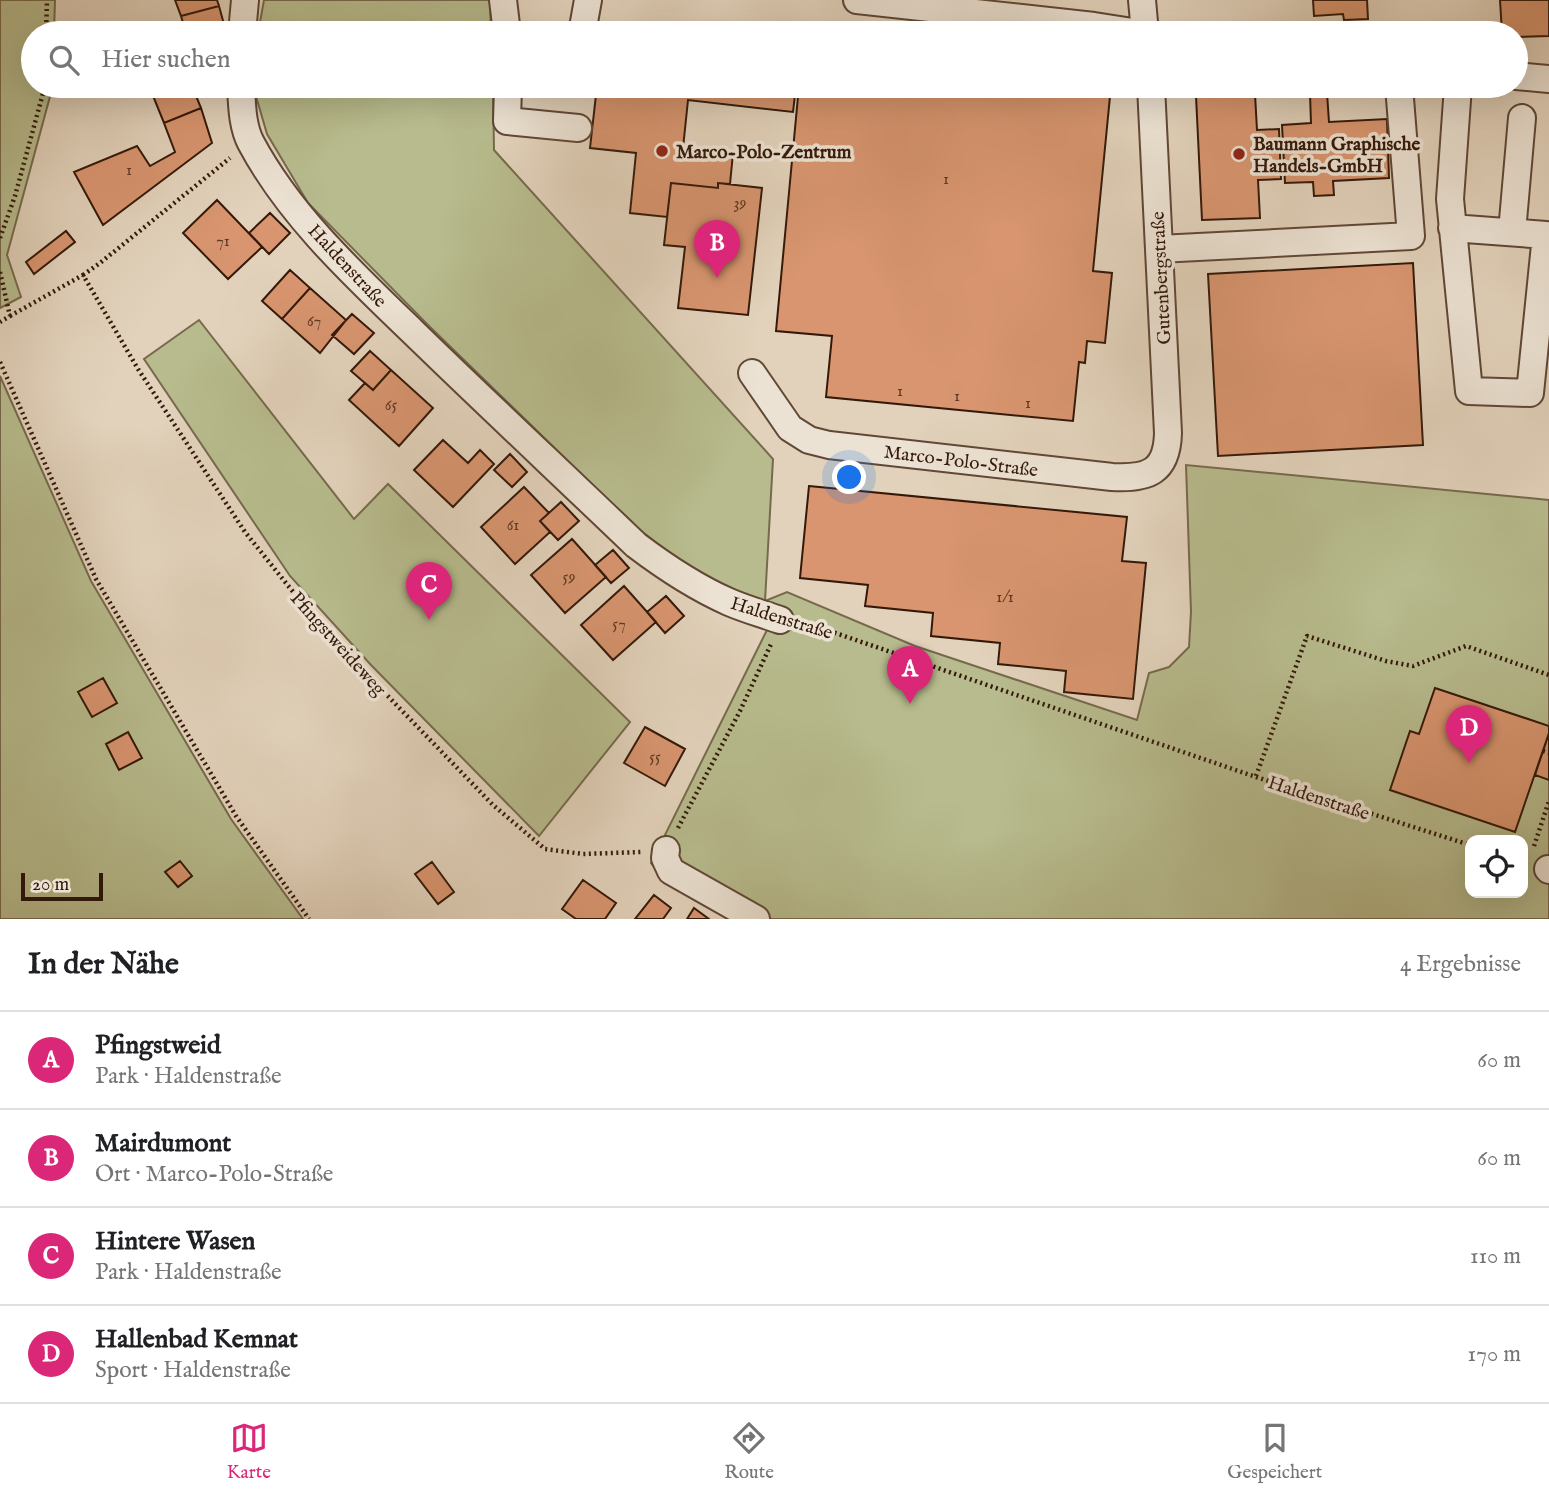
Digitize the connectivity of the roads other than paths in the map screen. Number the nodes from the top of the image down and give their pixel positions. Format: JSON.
{"nodes":[{"id":1,"x":245,"y":0,"type":"edge"},
{"id":2,"x":503,"y":0,"type":"edge"},
{"id":3,"x":588,"y":0,"type":"edge"},
{"id":4,"x":857,"y":0,"type":"edge"},
{"id":5,"x":1142,"y":0,"type":"edge"},
{"id":6,"x":921,"y":4,"type":"edge"},
{"id":7,"x":243,"y":21,"type":"edge"},
{"id":8,"x":506,"y":21,"type":"edge"},
{"id":9,"x":584,"y":21,"type":"edge"},
{"id":10,"x":1055,"y":21,"type":"edge"},
{"id":11,"x":1144,"y":21,"type":"edge"},
{"id":12,"x":1528,"y":77,"type":"edge"},
{"id":13,"x":1549,"y":79,"type":"edge"},
{"id":14,"x":242,"y":98,"type":"edge"},
{"id":15,"x":508,"y":98,"type":"edge"},
{"id":16,"x":1152,"y":98,"type":"edge"},
{"id":17,"x":1400,"y":98,"type":"edge"},
{"id":18,"x":1457,"y":98,"type":"edge"},
{"id":19,"x":1522,"y":118,"type":"dead end"},
{"id":20,"x":578,"y":128,"type":"dead end"},
{"id":21,"x":1452,"y":228,"type":"junction"},
{"id":22,"x":1512,"y":232,"type":"junction"},
{"id":23,"x":1547,"y":235,"type":"edge"},
{"id":24,"x":1159,"y":249,"type":"junction"},
{"id":25,"x":752,"y":373,"type":"dead end"},
{"id":26,"x":1158,"y":467,"type":"joint"},
{"id":27,"x":780,"y":620,"type":"road end"},
{"id":28,"x":666,"y":850,"type":"road end"},
{"id":29,"x":756,"y":919,"type":"edge"}],
"edges":[{"from":1,"to":7,"type":"street"},
{"from":2,"to":8,"type":"street"},
{"from":3,"to":9,"type":"street"},
{"from":4,"to":6,"type":"street"},
{"from":5,"to":11,"type":"street"},
{"from":6,"to":10,"type":"street"},
{"from":12,"to":13,"type":"street"},
{"from":14,"to":27,"type":"street","name":"Haldenstraße"},
{"from":15,"to":20,"type":"street"},
{"from":16,"to":24,"type":"street","name":"Gutenbergstraße"},
{"from":17,"to":24,"type":"street"},
{"from":18,"to":21,"type":"street"},
{"from":19,"to":22,"type":"street"},
{"from":21,"to":22,"type":"street"},
{"from":21,"to":23,"type":"street"},
{"from":22,"to":23,"type":"street"},
{"from":24,"to":26,"type":"street","name":"Gutenbergstraße"},
{"from":25,"to":26,"type":"street","name":"Marco-Polo-Straße"},
{"from":28,"to":29,"type":"street"}]}
